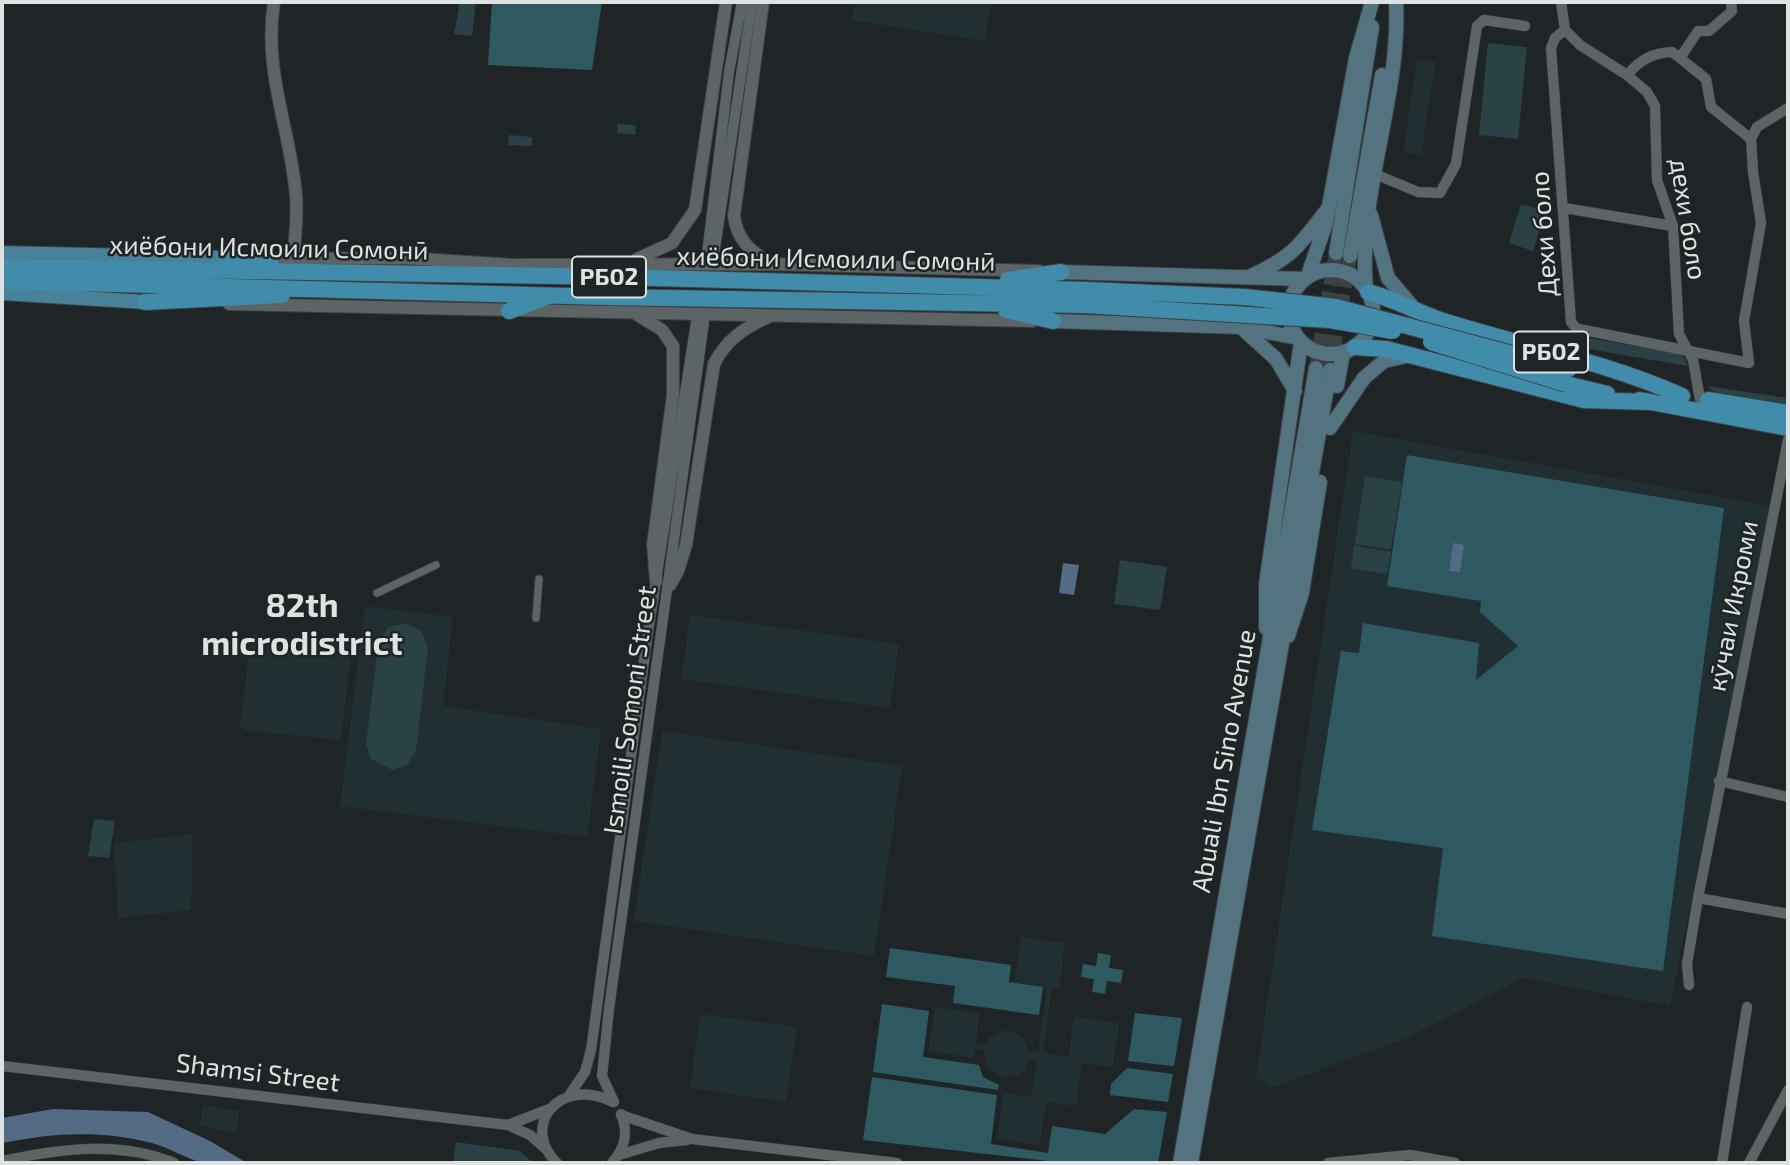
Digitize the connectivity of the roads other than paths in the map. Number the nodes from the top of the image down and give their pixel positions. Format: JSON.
{"nodes":[{"id":1,"x":274,"y":2,"type":"edge"},
{"id":2,"x":726,"y":2,"type":"edge"},
{"id":3,"x":742,"y":2,"type":"edge"},
{"id":4,"x":752,"y":2,"type":"edge"},
{"id":5,"x":763,"y":2,"type":"edge"},
{"id":6,"x":1374,"y":2,"type":"edge"},
{"id":7,"x":1396,"y":2,"type":"edge"},
{"id":8,"x":1561,"y":2,"type":"edge"},
{"id":9,"x":1731,"y":2,"type":"edge"},
{"id":10,"x":1525,"y":26,"type":"dead end"},
{"id":11,"x":1565,"y":30,"type":"junction"},
{"id":12,"x":1680,"y":58,"type":"junction"},
{"id":13,"x":1628,"y":75,"type":"junction"},
{"id":14,"x":1788,"y":108,"type":"edge"},
{"id":15,"x":727,"y":134,"type":"junction"},
{"id":16,"x":1752,"y":139,"type":"junction"},
{"id":17,"x":1375,"y":174,"type":"junction"},
{"id":18,"x":1329,"y":206,"type":"junction"},
{"id":19,"x":1370,"y":208,"type":"junction"},
{"id":20,"x":1564,"y":208,"type":"junction"},
{"id":21,"x":1673,"y":226,"type":"junction"},
{"id":22,"x":2,"y":253,"type":"edge"},
{"id":23,"x":710,"y":254,"type":"dead end"},
{"id":24,"x":225,"y":258,"type":"junction"},
{"id":25,"x":293,"y":260,"type":"junction"},
{"id":26,"x":620,"y":263,"type":"junction"},
{"id":27,"x":773,"y":264,"type":"junction"},
{"id":28,"x":513,"y":265,"type":"junction"},
{"id":29,"x":2,"y":267,"type":"edge"},
{"id":30,"x":1061,"y":272,"type":"junction"},
{"id":31,"x":553,"y":278,"type":"junction"},
{"id":32,"x":1306,"y":278,"type":"junction"},
{"id":33,"x":1244,"y":279,"type":"junction"},
{"id":34,"x":2,"y":281,"type":"edge"},
{"id":35,"x":326,"y":281,"type":"junction"},
{"id":36,"x":967,"y":286,"type":"junction"},
{"id":37,"x":1367,"y":290,"type":"junction"},
{"id":38,"x":2,"y":293,"type":"edge"},
{"id":39,"x":553,"y":294,"type":"junction"},
{"id":40,"x":1086,"y":297,"type":"junction"},
{"id":41,"x":145,"y":302,"type":"junction"},
{"id":42,"x":973,"y":303,"type":"junction"},
{"id":43,"x":509,"y":311,"type":"junction"},
{"id":44,"x":629,"y":311,"type":"junction"},
{"id":45,"x":1419,"y":312,"type":"junction"},
{"id":46,"x":772,"y":315,"type":"junction"},
{"id":47,"x":1053,"y":321,"type":"junction"},
{"id":48,"x":700,"y":322,"type":"dead end"},
{"id":49,"x":1241,"y":327,"type":"junction"},
{"id":50,"x":1299,"y":340,"type":"junction"},
{"id":51,"x":1349,"y":350,"type":"junction"},
{"id":52,"x":1685,"y":350,"type":"junction"},
{"id":53,"x":1412,"y":355,"type":"junction"},
{"id":54,"x":1323,"y":369,"type":"tunnel mouth"},
{"id":55,"x":1567,"y":377,"type":"junction"},
{"id":56,"x":1295,"y":391,"type":"junction"},
{"id":57,"x":1682,"y":396,"type":"junction"},
{"id":58,"x":1700,"y":399,"type":"junction"},
{"id":59,"x":1650,"y":402,"type":"junction"},
{"id":60,"x":1788,"y":413,"type":"edge"},
{"id":61,"x":1330,"y":428,"type":"junction"},
{"id":62,"x":1788,"y":428,"type":"edge"},
{"id":63,"x":1788,"y":440,"type":"edge"},
{"id":64,"x":677,"y":477,"type":"junction"},
{"id":65,"x":436,"y":565,"type":"dead end"},
{"id":66,"x":539,"y":579,"type":"dead end"},
{"id":67,"x":656,"y":581,"type":"junction"},
{"id":68,"x":670,"y":585,"type":"junction"},
{"id":69,"x":377,"y":593,"type":"dead end"},
{"id":70,"x":536,"y":618,"type":"dead end"},
{"id":71,"x":1274,"y":649,"type":"junction"},
{"id":72,"x":637,"y":713,"type":"junction"},
{"id":73,"x":650,"y":715,"type":"junction"},
{"id":74,"x":1719,"y":781,"type":"junction"},
{"id":75,"x":1788,"y":797,"type":"edge"},
{"id":76,"x":1698,"y":898,"type":"junction"},
{"id":77,"x":1788,"y":914,"type":"edge"},
{"id":78,"x":1689,"y":985,"type":"dead end"},
{"id":79,"x":1747,"y":1007,"type":"dead end"},
{"id":80,"x":2,"y":1066,"type":"edge"},
{"id":81,"x":1788,"y":1090,"type":"edge"},
{"id":82,"x":570,"y":1094,"type":"junction"},
{"id":83,"x":614,"y":1102,"type":"junction"},
{"id":84,"x":552,"y":1108,"type":"junction"},
{"id":85,"x":621,"y":1115,"type":"junction"},
{"id":86,"x":508,"y":1125,"type":"junction"},
{"id":87,"x":692,"y":1139,"type":"junction"},
{"id":88,"x":547,"y":1150,"type":"junction"},
{"id":89,"x":619,"y":1155,"type":"junction"},
{"id":90,"x":2,"y":1161,"type":"edge"},
{"id":91,"x":174,"y":1163,"type":"edge"},
{"id":92,"x":557,"y":1163,"type":"edge"},
{"id":93,"x":612,"y":1163,"type":"edge"},
{"id":94,"x":897,"y":1163,"type":"edge"},
{"id":95,"x":1180,"y":1163,"type":"edge"},
{"id":96,"x":1191,"y":1163,"type":"edge"},
{"id":97,"x":1328,"y":1163,"type":"edge"},
{"id":98,"x":1455,"y":1163,"type":"edge"},
{"id":99,"x":1723,"y":1163,"type":"edge"},
{"id":100,"x":1749,"y":1163,"type":"edge"}],
"edges":[{"from":1,"to":25,"type":"street"},
{"from":2,"to":26,"type":"street"},
{"from":3,"to":15,"type":"street"},
{"from":4,"to":15,"type":"street"},
{"from":5,"to":27,"type":"street"},
{"from":6,"to":7,"type":"main road"},
{"from":6,"to":18,"type":"main road"},
{"from":7,"to":17,"type":"main road"},
{"from":8,"to":11,"type":"street"},
{"from":9,"to":12,"type":"street"},
{"from":10,"to":17,"type":"street"},
{"from":11,"to":13,"type":"street","name":"дехи боло"},
{"from":11,"to":20,"type":"street","name":"Дехи боло"},
{"from":12,"to":13,"type":"street"},
{"from":12,"to":16,"type":"street"},
{"from":13,"to":21,"type":"street","name":"дехи боло"},
{"from":14,"to":16,"type":"street"},
{"from":15,"to":23,"type":"street"},
{"from":16,"to":52,"type":"street"},
{"from":17,"to":19,"type":"main road"},
{"from":18,"to":32,"type":"main road"},
{"from":18,"to":33,"type":"main road"},
{"from":19,"to":37,"type":"main road"},
{"from":19,"to":45,"type":"main road"},
{"from":20,"to":21,"type":"street"},
{"from":20,"to":52,"type":"street","name":"Дехи боло"},
{"from":21,"to":52,"type":"street","name":"дехи боло"},
{"from":22,"to":24,"type":"main road"},
{"from":24,"to":25,"type":"street"},
{"from":24,"to":35,"type":"highway"},
{"from":25,"to":28,"type":"street"},
{"from":26,"to":27,"type":"street"},
{"from":26,"to":28,"type":"street"},
{"from":27,"to":30,"type":"street"},
{"from":28,"to":31,"type":"highway"},
{"from":29,"to":35,"type":"highway","name":"хиёбони Исмоили Сомонӣ","number":"РБ02"},
{"from":30,"to":33,"type":"main road"},
{"from":30,"to":36,"type":"highway"},
{"from":31,"to":35,"type":"highway","name":"хиёбони Исмоили Сомонӣ","number":"РБ02"},
{"from":31,"to":36,"type":"highway","name":"хиёбони Исмоили Сомонӣ","number":"РБ02"},
{"from":32,"to":33,"type":"main road"},
{"from":32,"to":37,"type":"main road"},
{"from":32,"to":50,"type":"main road"},
{"from":34,"to":35,"type":"highway","number":"РБ02"},
{"from":35,"to":39,"type":"highway","number":"РБ02"},
{"from":35,"to":41,"type":"highway"},
{"from":36,"to":40,"type":"highway","name":"хиёбони Исмоили Сомонӣ","number":"РБ02"},
{"from":37,"to":45,"type":"highway","number":"РБ02"},
{"from":37,"to":51,"type":"main road"},
{"from":38,"to":41,"type":"main road"},
{"from":39,"to":42,"type":"highway","number":"РБ02"},
{"from":39,"to":43,"type":"highway"},
{"from":40,"to":42,"type":"highway","number":"РБ02"},
{"from":40,"to":55,"type":"highway","name":"хиёбони Исмоили Сомонӣ","bridge":true},
{"from":41,"to":43,"type":"street"},
{"from":42,"to":47,"type":"highway"},
{"from":43,"to":44,"type":"street"},
{"from":44,"to":46,"type":"street"},
{"from":44,"to":67,"type":"street"},
{"from":45,"to":57,"type":"highway","number":"РБ02"},
{"from":46,"to":47,"type":"street"},
{"from":46,"to":68,"type":"street"},
{"from":47,"to":49,"type":"main road"},
{"from":48,"to":64,"type":"street","name":"Ismoili Somoni Street"},
{"from":49,"to":50,"type":"main road"},
{"from":49,"to":56,"type":"main road"},
{"from":50,"to":51,"type":"main road"},
{"from":50,"to":56,"type":"main road"},
{"from":51,"to":53,"type":"highway","number":"РБ02"},
{"from":51,"to":61,"type":"main road"},
{"from":52,"to":58,"type":"street","name":"дехи боло"},
{"from":53,"to":59,"type":"highway","number":"РБ02"},
{"from":53,"to":61,"type":"main road"},
{"from":54,"to":71,"type":"main road","name":"Abuali Ibn Sino Avenue"},
{"from":55,"to":57,"type":"highway","number":"РБ02"},
{"from":55,"to":59,"type":"highway","name":"хиёбони Исмоили Сомонӣ","number":"РБ02"},
{"from":56,"to":71,"type":"main road"},
{"from":57,"to":58,"type":"highway","number":"РБ02"},
{"from":58,"to":60,"type":"highway","number":"РБ02"},
{"from":59,"to":62,"type":"highway","name":"хиёбони Исмоили Сомонӣ","number":"РБ02"},
{"from":61,"to":71,"type":"main road"},
{"from":63,"to":74,"type":"street","name":"кӯчаи Икроми"},
{"from":64,"to":67,"type":"street","name":"Ismoili Somoni Street"},
{"from":64,"to":68,"type":"street","name":"Ismoili Somoni Street"},
{"from":65,"to":69,"type":"street"},
{"from":66,"to":70,"type":"street"},
{"from":67,"to":72,"type":"street","name":"Ismoili Somoni Street"},
{"from":68,"to":73,"type":"street","name":"Ismoili Somoni Street"},
{"from":71,"to":95,"type":"main road","name":"Abuali Ibn Sino Avenue"},
{"from":71,"to":96,"type":"main road","name":"Abuali Ibn Sino Avenue"},
{"from":72,"to":73,"type":"street"},
{"from":72,"to":82,"type":"street","name":"Ismoili Somoni Street"},
{"from":73,"to":83,"type":"street","name":"Ismoili Somoni Street"},
{"from":74,"to":75,"type":"street"},
{"from":74,"to":76,"type":"street","name":"кӯчаи Икроми"},
{"from":76,"to":77,"type":"street"},
{"from":76,"to":78,"type":"street","name":"кӯчаи Икроми"},
{"from":79,"to":99,"type":"street"},
{"from":80,"to":86,"type":"street","name":"Shamsi Street"},
{"from":81,"to":100,"type":"street"},
{"from":82,"to":83,"type":"street"},
{"from":82,"to":84,"type":"street","name":"Shamsi Street"},
{"from":83,"to":85,"type":"street"},
{"from":84,"to":86,"type":"street","name":"Shamsi Street"},
{"from":84,"to":88,"type":"street"},
{"from":85,"to":87,"type":"street"},
{"from":85,"to":89,"type":"street"},
{"from":86,"to":88,"type":"street","name":"Shamsi Street"},
{"from":87,"to":89,"type":"street"},
{"from":87,"to":94,"type":"street"},
{"from":88,"to":92,"type":"street","name":"Shamsi Street"},
{"from":89,"to":93,"type":"street"},
{"from":90,"to":91,"type":"street"},
{"from":97,"to":98,"type":"street"}]}
